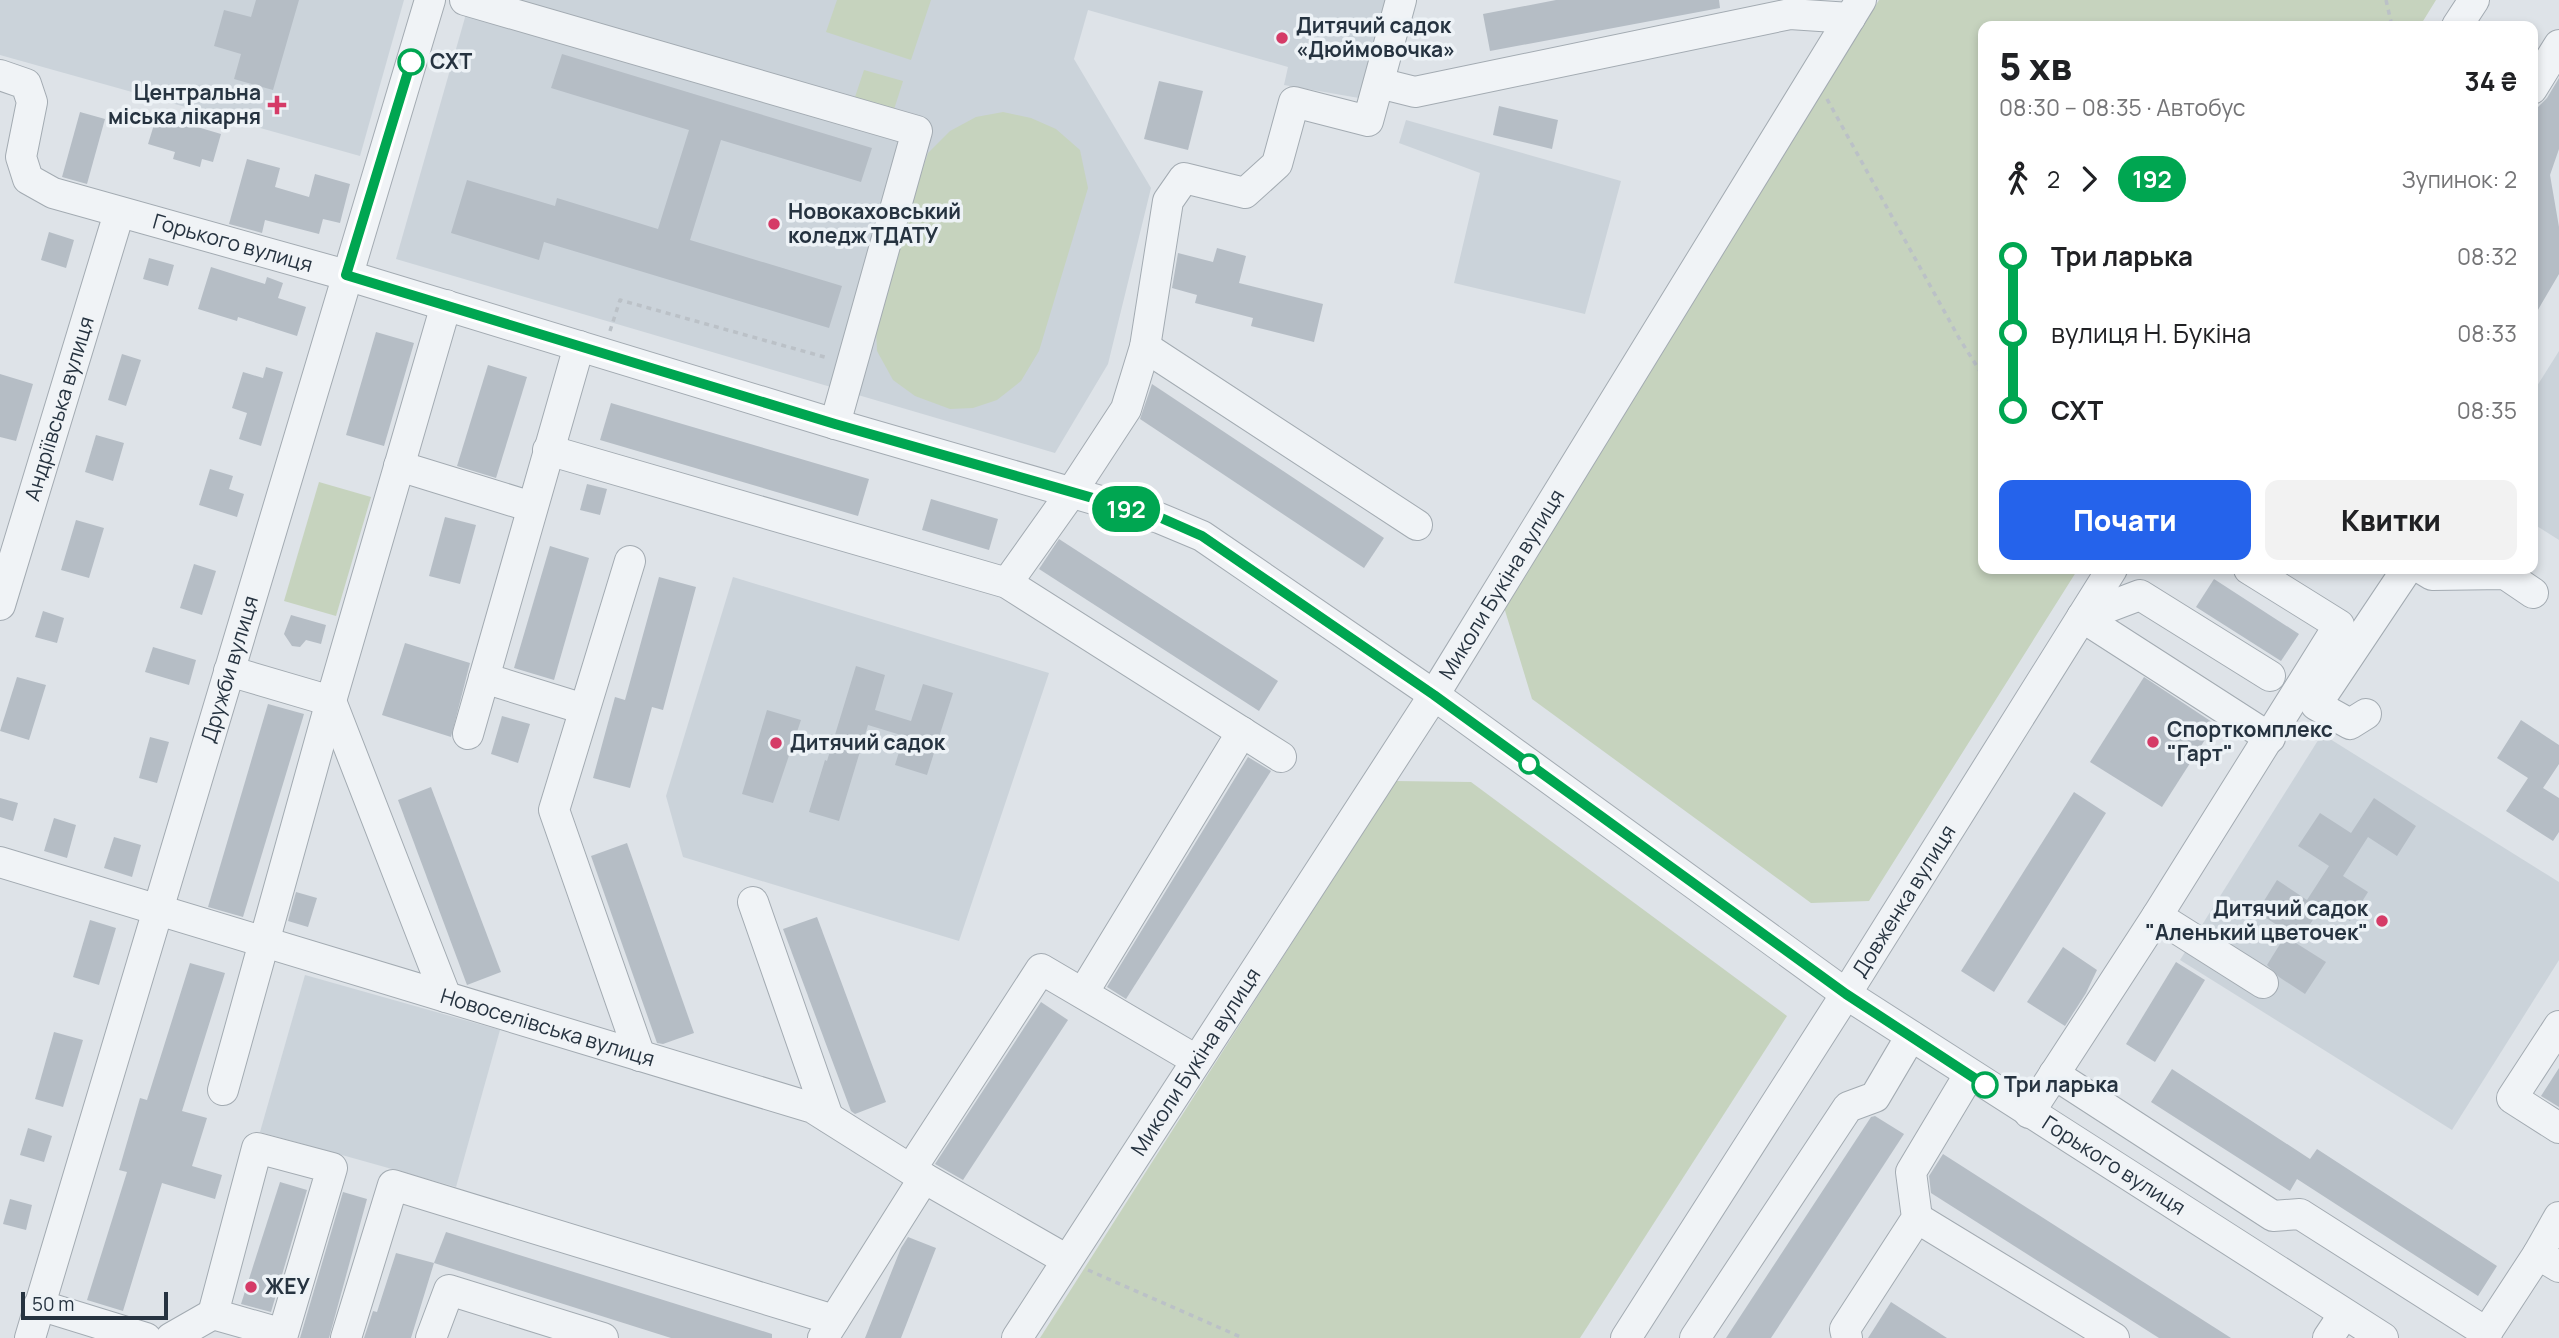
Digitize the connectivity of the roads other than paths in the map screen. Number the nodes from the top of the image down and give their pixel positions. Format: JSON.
{"nodes":[{"id":1,"x":430,"y":0,"type":"edge"},
{"id":2,"x":465,"y":0,"type":"edge"},
{"id":3,"x":1401,"y":0,"type":"edge"},
{"id":4,"x":2474,"y":0,"type":"edge"},
{"id":5,"x":1779,"y":7,"type":"edge"},
{"id":6,"x":1855,"y":9,"type":"edge"},
{"id":7,"x":2461,"y":21,"type":"edge"},
{"id":8,"x":2559,"y":45,"type":"edge"},
{"id":9,"x":0,"y":75,"type":"edge"},
{"id":10,"x":2538,"y":79,"type":"edge"},
{"id":11,"x":1379,"y":83,"type":"junction"},
{"id":12,"x":119,"y":213,"type":"junction"},
{"id":13,"x":346,"y":275,"type":"junction"},
{"id":14,"x":446,"y":305,"type":"junction"},
{"id":15,"x":1145,"y":347,"type":"junction"},
{"id":16,"x":592,"y":350,"type":"junction"},
{"id":17,"x":835,"y":424,"type":"junction"},
{"id":18,"x":548,"y":450,"type":"junction"},
{"id":19,"x":400,"y":466,"type":"junction"},
{"id":20,"x":1071,"y":493,"type":"junction"},
{"id":21,"x":532,"y":507,"type":"junction"},
{"id":22,"x":1417,"y":525,"type":"dead end"},
{"id":23,"x":630,"y":561,"type":"dead end"},
{"id":24,"x":2109,"y":574,"type":"edge"},
{"id":25,"x":2257,"y":574,"type":"edge"},
{"id":26,"x":2403,"y":574,"type":"edge"},
{"id":27,"x":2430,"y":574,"type":"edge"},
{"id":28,"x":2505,"y":574,"type":"edge"},
{"id":29,"x":2505,"y":574,"type":"edge"},
{"id":30,"x":1007,"y":583,"type":"junction"},
{"id":31,"x":2533,"y":593,"type":"dead end"},
{"id":32,"x":0,"y":606,"type":"edge"},
{"id":33,"x":2082,"y":617,"type":"junction"},
{"id":34,"x":229,"y":671,"type":"junction"},
{"id":35,"x":2270,"y":676,"type":"dead end"},
{"id":36,"x":484,"y":678,"type":"junction"},
{"id":37,"x":1434,"y":695,"type":"junction"},
{"id":38,"x":331,"y":701,"type":"junction"},
{"id":39,"x":2302,"y":708,"type":"junction"},
{"id":40,"x":584,"y":709,"type":"junction"},
{"id":41,"x":2366,"y":713,"type":"dead end"},
{"id":42,"x":1242,"y":732,"type":"junction"},
{"id":43,"x":468,"y":734,"type":"dead end"},
{"id":44,"x":2270,"y":738,"type":"junction"},
{"id":45,"x":1281,"y":757,"type":"dead end"},
{"id":46,"x":0,"y":862,"type":"edge"},
{"id":47,"x":753,"y":902,"type":"dead end"},
{"id":48,"x":158,"y":911,"type":"junction"},
{"id":49,"x":2157,"y":916,"type":"junction"},
{"id":50,"x":266,"y":943,"type":"junction"},
{"id":51,"x":2263,"y":983,"type":"dead end"},
{"id":52,"x":1083,"y":993,"type":"junction"},
{"id":53,"x":1846,"y":994,"type":"junction"},
{"id":54,"x":446,"y":998,"type":"junction"},
{"id":55,"x":2559,"y":1026,"type":"edge"},
{"id":56,"x":1911,"y":1036,"type":"junction"},
{"id":57,"x":640,"y":1056,"type":"junction"},
{"id":58,"x":1196,"y":1060,"type":"junction"},
{"id":59,"x":2054,"y":1074,"type":"junction"},
{"id":60,"x":1969,"y":1075,"type":"junction"},
{"id":61,"x":223,"y":1090,"type":"dead end"},
{"id":62,"x":2029,"y":1113,"type":"junction"},
{"id":63,"x":828,"y":1117,"type":"junction"},
{"id":64,"x":2559,"y":1128,"type":"edge"},
{"id":65,"x":917,"y":1174,"type":"junction"},
{"id":66,"x":2559,"y":1217,"type":"edge"},
{"id":67,"x":1917,"y":1218,"type":"junction"},
{"id":68,"x":1067,"y":1260,"type":"junction"},
{"id":69,"x":2548,"y":1261,"type":"edge"},
{"id":70,"x":39,"y":1305,"type":"junction"},
{"id":71,"x":212,"y":1314,"type":"junction"},
{"id":72,"x":2336,"y":1326,"type":"edge"},
{"id":73,"x":828,"y":1329,"type":"edge"},
{"id":74,"x":2485,"y":1335,"type":"edge"},
{"id":75,"x":30,"y":1338,"type":"edge"},
{"id":76,"x":146,"y":1338,"type":"edge"},
{"id":77,"x":171,"y":1338,"type":"edge"},
{"id":78,"x":346,"y":1338,"type":"edge"},
{"id":79,"x":432,"y":1338,"type":"edge"},
{"id":80,"x":603,"y":1338,"type":"edge"},
{"id":81,"x":1017,"y":1338,"type":"edge"},
{"id":82,"x":1626,"y":1338,"type":"edge"},
{"id":83,"x":1695,"y":1338,"type":"edge"},
{"id":84,"x":1847,"y":1338,"type":"edge"},
{"id":85,"x":2114,"y":1338,"type":"edge"},
{"id":86,"x":2383,"y":1338,"type":"edge"}],
"edges":[{"from":1,"to":13,"type":"street","name":"Дружби вулиця"},
{"from":2,"to":17,"type":"street"},
{"from":3,"to":11,"type":"street"},
{"from":4,"to":7,"type":"street"},
{"from":5,"to":6,"type":"street"},
{"from":5,"to":11,"type":"street"},
{"from":6,"to":37,"type":"street","name":"Миколи Букіна вулиця"},
{"from":8,"to":10,"type":"street"},
{"from":9,"to":12,"type":"street","name":"Горького вулиця"},
{"from":11,"to":15,"type":"street"},
{"from":12,"to":13,"type":"street","name":"Горького вулиця"},
{"from":12,"to":32,"type":"street","name":"Андріївська вулиця"},
{"from":13,"to":14,"type":"street","name":"Горького вулиця"},
{"from":13,"to":34,"type":"street","name":"Дружби вулиця"},
{"from":14,"to":16,"type":"street","name":"Горького вулиця"},
{"from":14,"to":19,"type":"street"},
{"from":15,"to":20,"type":"street"},
{"from":15,"to":22,"type":"street"},
{"from":16,"to":17,"type":"street","name":"Горького вулиця"},
{"from":16,"to":18,"type":"street"},
{"from":17,"to":20,"type":"street","name":"Горького вулиця"},
{"from":18,"to":21,"type":"street"},
{"from":18,"to":30,"type":"street"},
{"from":19,"to":21,"type":"street"},
{"from":19,"to":38,"type":"street"},
{"from":20,"to":30,"type":"street"},
{"from":20,"to":37,"type":"street","name":"Горького вулиця"},
{"from":21,"to":36,"type":"street"},
{"from":23,"to":40,"type":"street"},
{"from":24,"to":33,"type":"street","name":"Довженка вулиця"},
{"from":25,"to":39,"type":"street"},
{"from":26,"to":39,"type":"street"},
{"from":27,"to":29,"type":"street"},
{"from":28,"to":31,"type":"street"},
{"from":30,"to":42,"type":"street"},
{"from":33,"to":35,"type":"street"},
{"from":33,"to":44,"type":"street"},
{"from":33,"to":53,"type":"street","name":"Довженка вулиця"},
{"from":34,"to":38,"type":"street"},
{"from":34,"to":48,"type":"street","name":"Дружби вулиця"},
{"from":36,"to":40,"type":"street"},
{"from":36,"to":43,"type":"street"},
{"from":37,"to":53,"type":"street","name":"Горького вулиця"},
{"from":37,"to":58,"type":"street","name":"Миколи Букіна вулиця"},
{"from":38,"to":50,"type":"street"},
{"from":38,"to":54,"type":"street"},
{"from":39,"to":41,"type":"street"},
{"from":39,"to":44,"type":"street"},
{"from":40,"to":57,"type":"street"},
{"from":42,"to":45,"type":"street"},
{"from":42,"to":52,"type":"street"},
{"from":44,"to":49,"type":"street"},
{"from":46,"to":48,"type":"street","name":"Новоселівська вулиця"},
{"from":47,"to":63,"type":"street"},
{"from":48,"to":50,"type":"street","name":"Новоселівська вулиця"},
{"from":48,"to":70,"type":"street","name":"Дружби вулиця"},
{"from":49,"to":51,"type":"street"},
{"from":49,"to":59,"type":"street"},
{"from":50,"to":54,"type":"street","name":"Новоселівська вулиця"},
{"from":50,"to":61,"type":"street"},
{"from":52,"to":58,"type":"street"},
{"from":52,"to":65,"type":"street"},
{"from":53,"to":56,"type":"street","name":"Горького вулиця"},
{"from":53,"to":82,"type":"street","name":"Довженка вулиця"},
{"from":54,"to":57,"type":"street","name":"Новоселівська вулиця"},
{"from":55,"to":64,"type":"street"},
{"from":56,"to":60,"type":"street","name":"Горького вулиця"},
{"from":56,"to":83,"type":"street"},
{"from":57,"to":63,"type":"street","name":"Новоселівська вулиця"},
{"from":58,"to":68,"type":"street","name":"Миколи Букіна вулиця"},
{"from":59,"to":62,"type":"street"},
{"from":59,"to":74,"type":"street"},
{"from":60,"to":62,"type":"street","name":"Горького вулиця"},
{"from":60,"to":67,"type":"street"},
{"from":62,"to":72,"type":"street","name":"Горького вулиця"},
{"from":63,"to":65,"type":"street","name":"Новоселівська вулиця"},
{"from":65,"to":68,"type":"street","name":"Новоселівська вулиця"},
{"from":65,"to":73,"type":"street"},
{"from":66,"to":69,"type":"street"},
{"from":67,"to":84,"type":"street"},
{"from":67,"to":85,"type":"street"},
{"from":68,"to":81,"type":"street","name":"Миколи Букіна вулиця"},
{"from":69,"to":74,"type":"street"},
{"from":70,"to":75,"type":"street","name":"Дружби вулиця"},
{"from":70,"to":76,"type":"street"},
{"from":71,"to":71,"type":"street"},
{"from":71,"to":77,"type":"street"},
{"from":72,"to":86,"type":"street","name":"Горького вулиця"},
{"from":73,"to":78,"type":"street"},
{"from":79,"to":80,"type":"street"}]}
